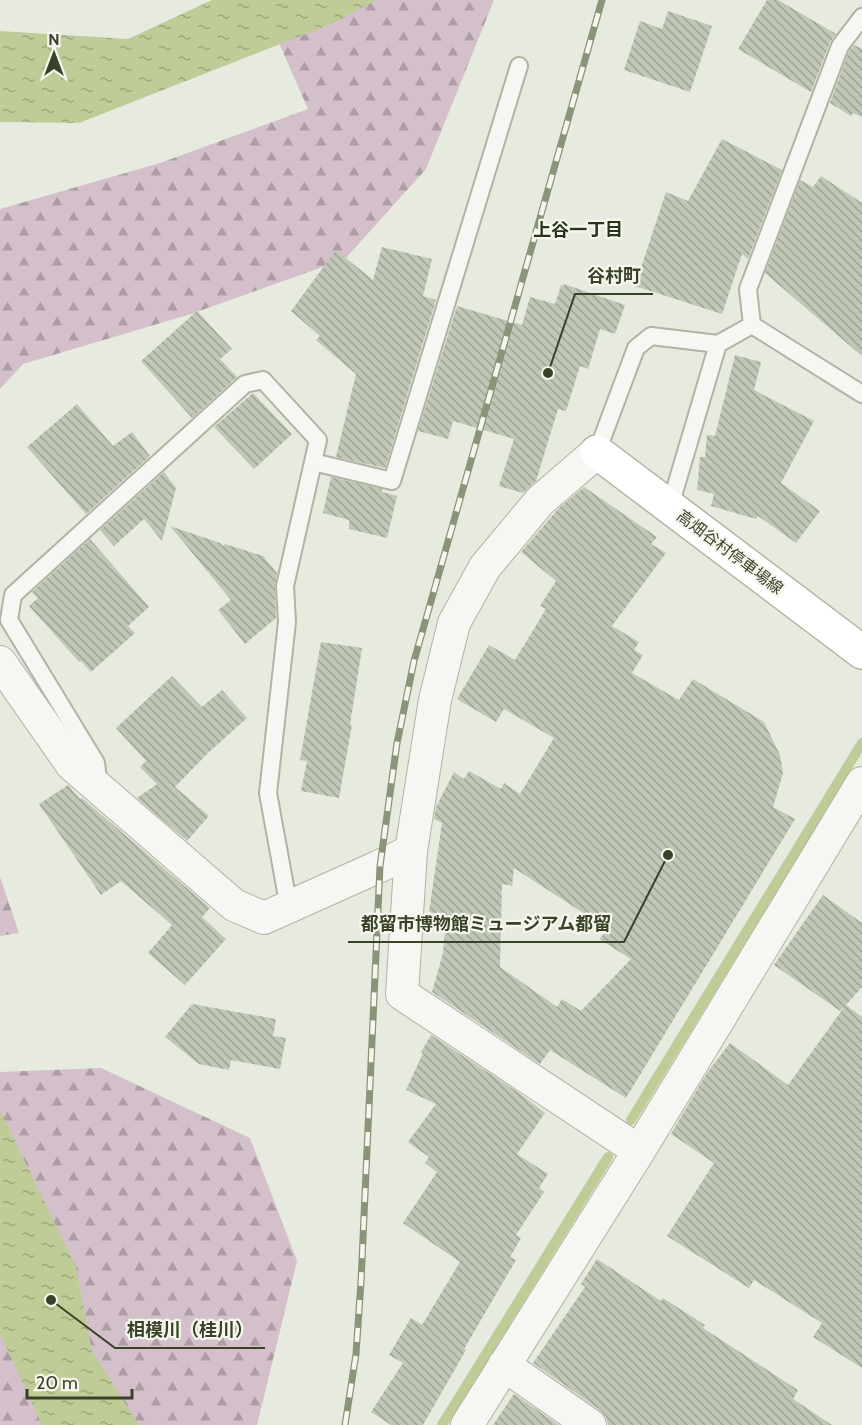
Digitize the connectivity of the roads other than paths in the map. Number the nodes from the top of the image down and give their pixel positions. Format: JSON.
{"nodes":[{"id":1,"x":862,"y":16,"type":"edge"},
{"id":2,"x":519,"y":66,"type":"dead end"},
{"id":3,"x":752,"y":325,"type":"junction"},
{"id":4,"x":718,"y":344,"type":"junction"},
{"id":5,"x":862,"y":394,"type":"edge"},
{"id":6,"x":597,"y":452,"type":"junction"},
{"id":7,"x":313,"y":462,"type":"junction"},
{"id":8,"x":670,"y":506,"type":"junction"},
{"id":9,"x":862,"y":652,"type":"edge"},
{"id":10,"x":0,"y":662,"type":"edge"},
{"id":11,"x":862,"y":783,"type":"edge"},
{"id":12,"x":100,"y":790,"type":"junction"},
{"id":13,"x":411,"y":851,"type":"junction"},
{"id":14,"x":289,"y":908,"type":"junction"},
{"id":15,"x":639,"y":1151,"type":"junction"},
{"id":16,"x":504,"y":1365,"type":"junction"},
{"id":17,"x":467,"y":1425,"type":"edge"},
{"id":18,"x":590,"y":1425,"type":"edge"}],
"edges":[{"from":1,"to":3,"type":"lane"},
{"from":2,"to":7,"type":"lane"},
{"from":3,"to":4,"type":"lane"},
{"from":3,"to":5,"type":"lane"},
{"from":4,"to":6,"type":"lane"},
{"from":4,"to":8,"type":"lane"},
{"from":6,"to":8,"type":"main road","name":"高畑谷村停車場線"},
{"from":6,"to":13,"type":"street"},
{"from":7,"to":12,"type":"lane"},
{"from":7,"to":14,"type":"lane"},
{"from":8,"to":9,"type":"main road","name":"高畑谷村停車場線"},
{"from":10,"to":12,"type":"street"},
{"from":11,"to":15,"type":"street"},
{"from":12,"to":14,"type":"street"},
{"from":13,"to":14,"type":"street"},
{"from":13,"to":15,"type":"street"},
{"from":15,"to":16,"type":"street"},
{"from":16,"to":17,"type":"street"},
{"from":16,"to":18,"type":"street"}]}
